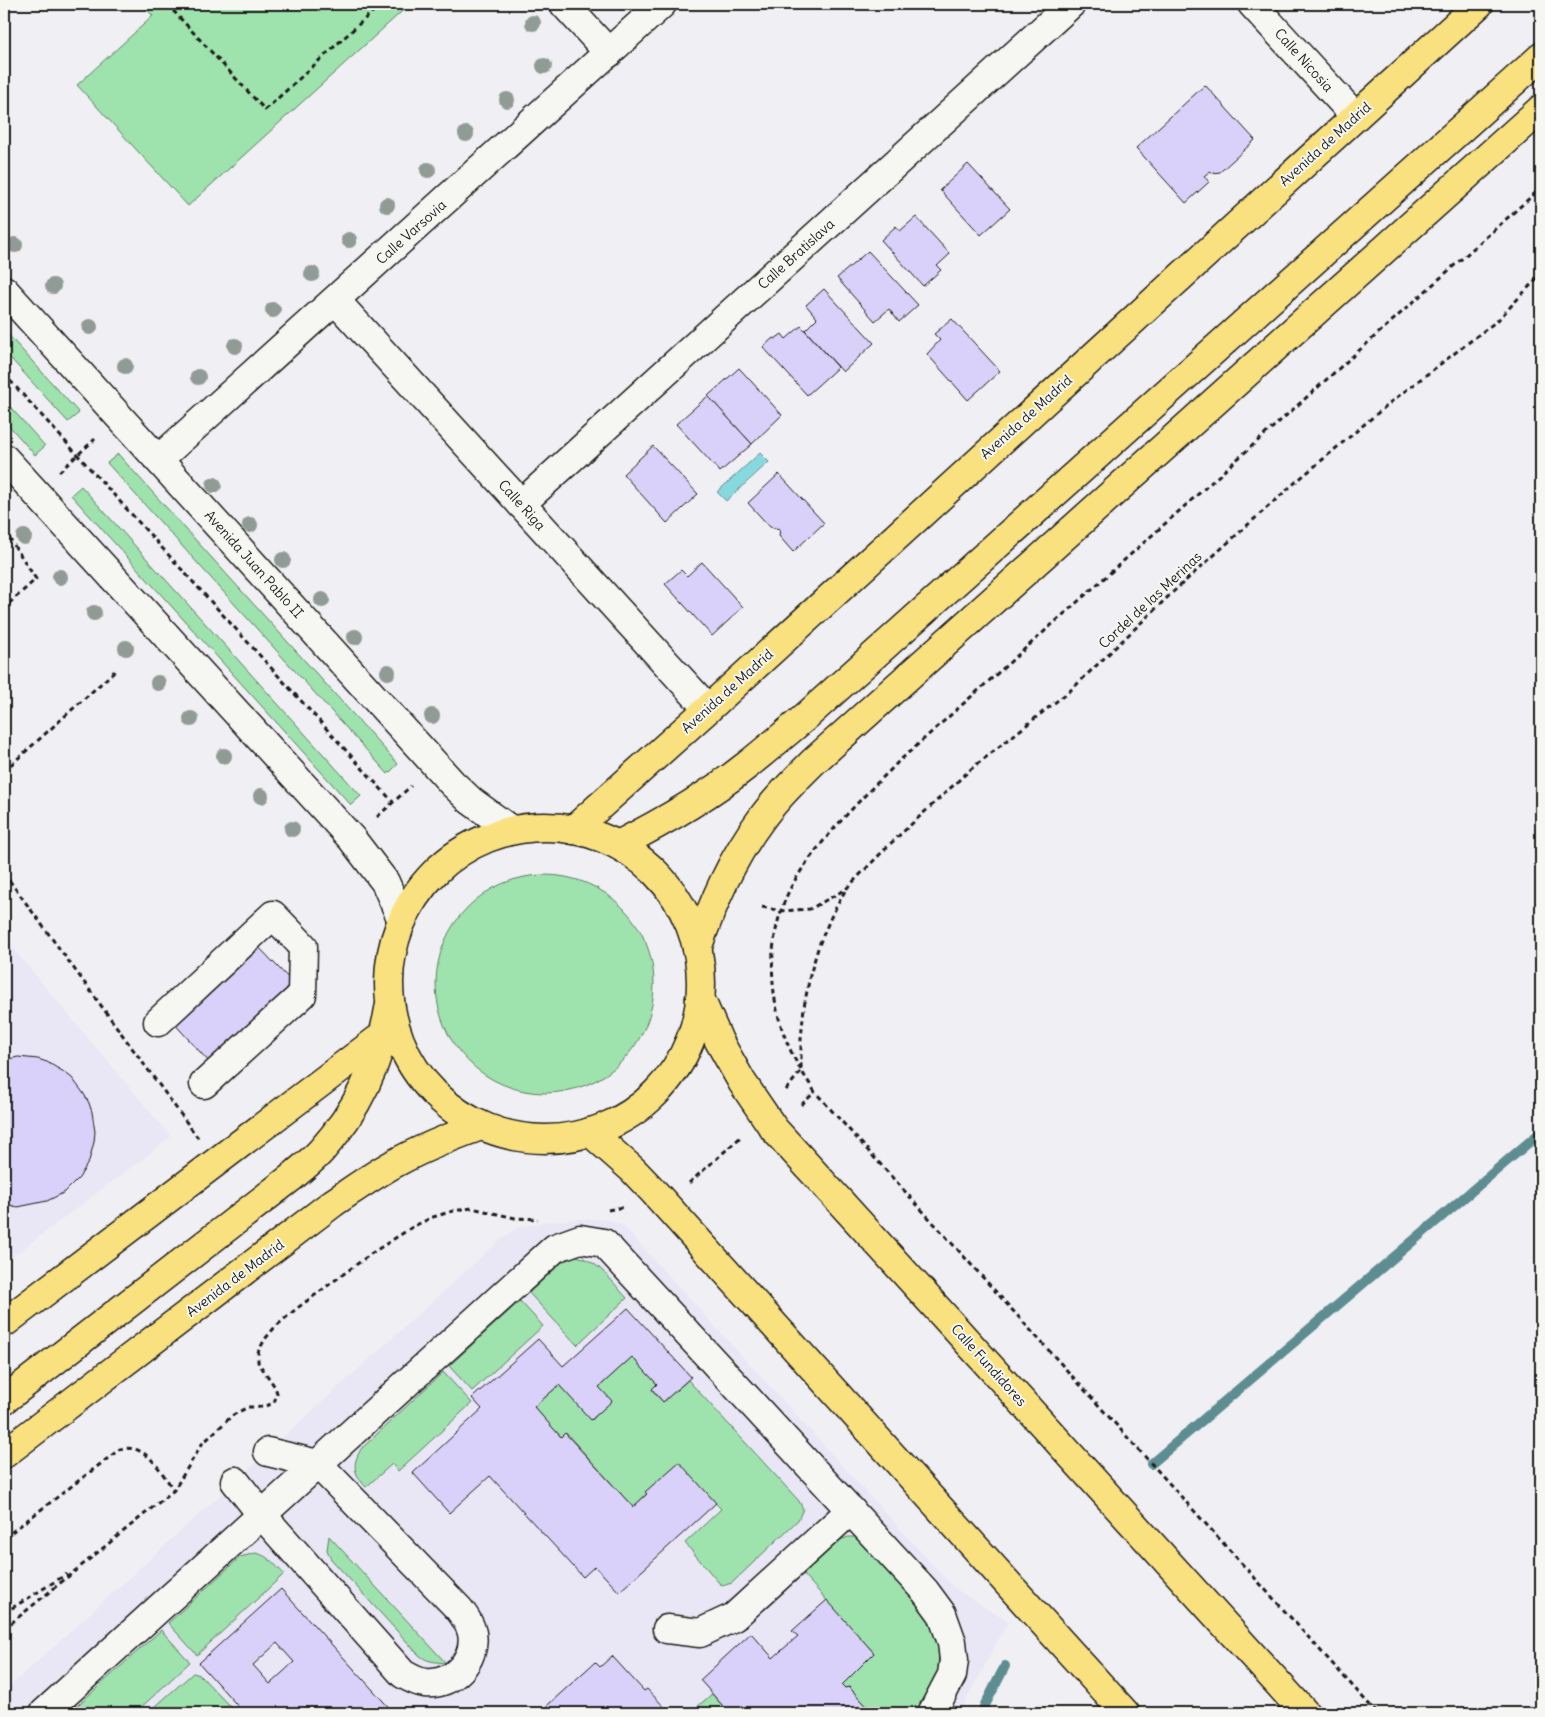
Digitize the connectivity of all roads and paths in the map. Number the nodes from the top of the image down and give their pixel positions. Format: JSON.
{"nodes":[{"id":1,"x":167,"y":4,"type":"edge"},
{"id":2,"x":381,"y":4,"type":"edge"},
{"id":3,"x":564,"y":4,"type":"edge"},
{"id":4,"x":662,"y":4,"type":"edge"},
{"id":5,"x":1071,"y":4,"type":"edge"},
{"id":6,"x":1252,"y":4,"type":"edge"},
{"id":7,"x":1478,"y":4,"type":"edge"},
{"id":8,"x":608,"y":53,"type":"junction"},
{"id":9,"x":1541,"y":57,"type":"edge"},
{"id":10,"x":1541,"y":109,"type":"edge"},
{"id":11,"x":1355,"y":116,"type":"junction"},
{"id":12,"x":1541,"y":188,"type":"edge"},
{"id":13,"x":1541,"y":274,"type":"edge"},
{"id":14,"x":4,"y":290,"type":"edge"},
{"id":15,"x":336,"y":300,"type":"junction"},
{"id":16,"x":4,"y":374,"type":"edge"},
{"id":17,"x":97,"y":437,"type":"dead end"},
{"id":18,"x":78,"y":455,"type":"junction"},
{"id":19,"x":4,"y":458,"type":"edge"},
{"id":20,"x":159,"y":460,"type":"junction"},
{"id":21,"x":58,"y":473,"type":"dead end"},
{"id":22,"x":521,"y":504,"type":"junction"},
{"id":23,"x":4,"y":530,"type":"edge"},
{"id":24,"x":4,"y":608,"type":"edge"},
{"id":25,"x":116,"y":670,"type":"dead end"},
{"id":26,"x":708,"y":709,"type":"junction"},
{"id":27,"x":435,"y":764,"type":"junction"},
{"id":28,"x":4,"y":772,"type":"edge"},
{"id":29,"x":393,"y":802,"type":"junction"},
{"id":30,"x":511,"y":830,"type":"junction"},
{"id":31,"x":572,"y":830,"type":"junction"},
{"id":32,"x":352,"y":839,"type":"junction"},
{"id":33,"x":618,"y":845,"type":"junction"},
{"id":34,"x":4,"y":873,"type":"edge"},
{"id":35,"x":846,"y":890,"type":"junction"},
{"id":36,"x":762,"y":907,"type":"dead end"},
{"id":37,"x":781,"y":911,"type":"junction"},
{"id":38,"x":402,"y":920,"type":"junction"},
{"id":39,"x":697,"y":949,"type":"junction"},
{"id":40,"x":700,"y":998,"type":"junction"},
{"id":41,"x":390,"y":1005,"type":"junction"},
{"id":42,"x":158,"y":1022,"type":"dead end"},
{"id":43,"x":385,"y":1034,"type":"junction"},
{"id":44,"x":801,"y":1071,"type":"junction"},
{"id":45,"x":204,"y":1084,"type":"dead end"},
{"id":46,"x":815,"y":1092,"type":"junction"},
{"id":47,"x":783,"y":1093,"type":"dead end"},
{"id":48,"x":801,"y":1105,"type":"dead end"},
{"id":49,"x":481,"y":1126,"type":"junction"},
{"id":50,"x":590,"y":1132,"type":"junction"},
{"id":51,"x":742,"y":1135,"type":"dead end"},
{"id":52,"x":216,"y":1162,"type":"junction"},
{"id":53,"x":686,"y":1186,"type":"dead end"},
{"id":54,"x":623,"y":1207,"type":"dead end"},
{"id":55,"x":604,"y":1210,"type":"dead end"},
{"id":56,"x":542,"y":1218,"type":"dead end"},
{"id":57,"x":4,"y":1323,"type":"edge"},
{"id":58,"x":4,"y":1400,"type":"edge"},
{"id":59,"x":268,"y":1452,"type":"dead end"},
{"id":60,"x":4,"y":1454,"type":"edge"},
{"id":61,"x":318,"y":1464,"type":"junction"},
{"id":62,"x":236,"y":1481,"type":"dead end"},
{"id":63,"x":174,"y":1490,"type":"junction"},
{"id":64,"x":851,"y":1510,"type":"junction"},
{"id":65,"x":262,"y":1515,"type":"junction"},
{"id":66,"x":4,"y":1538,"type":"edge"},
{"id":67,"x":98,"y":1552,"type":"junction"},
{"id":68,"x":4,"y":1613,"type":"edge"},
{"id":69,"x":4,"y":1629,"type":"edge"},
{"id":70,"x":667,"y":1629,"type":"dead end"},
{"id":71,"x":44,"y":1713,"type":"edge"},
{"id":72,"x":932,"y":1713,"type":"edge"},
{"id":73,"x":1125,"y":1713,"type":"edge"},
{"id":74,"x":1306,"y":1713,"type":"edge"},
{"id":75,"x":1377,"y":1713,"type":"edge"}],
"edges":[{"from":1,"to":2,"type":"path"},
{"from":3,"to":8,"type":"street"},
{"from":4,"to":8,"type":"street","name":"Calle Varsovia"},
{"from":5,"to":22,"type":"street","name":"Calle Bratislava"},
{"from":6,"to":11,"type":"street","name":"Calle Nicosia"},
{"from":7,"to":11,"type":"main road","name":"Avenida de Madrid"},
{"from":8,"to":15,"type":"street","name":"Calle Varsovia"},
{"from":9,"to":33,"type":"main road"},
{"from":10,"to":39,"type":"main road"},
{"from":11,"to":26,"type":"main road","name":"Avenida de Madrid"},
{"from":12,"to":37,"type":"path"},
{"from":13,"to":35,"type":"path","name":"Cordel de las Merinas"},
{"from":14,"to":20,"type":"street","name":"Avenida Juan Pablo II"},
{"from":15,"to":20,"type":"street","name":"Calle Varsovia"},
{"from":15,"to":22,"type":"street","name":"Calle Riga"},
{"from":16,"to":18,"type":"path"},
{"from":17,"to":18,"type":"path"},
{"from":18,"to":21,"type":"path"},
{"from":18,"to":29,"type":"path"},
{"from":19,"to":32,"type":"street"},
{"from":20,"to":27,"type":"street","name":"Avenida Juan Pablo II"},
{"from":22,"to":26,"type":"street","name":"Calle Riga"},
{"from":23,"to":24,"type":"path"},
{"from":25,"to":28,"type":"path"},
{"from":26,"to":31,"type":"main road","name":"Avenida de Madrid"},
{"from":27,"to":29,"type":"path"},
{"from":27,"to":30,"type":"street","name":"Avenida Juan Pablo II"},
{"from":29,"to":32,"type":"path"},
{"from":30,"to":31,"type":"main road"},
{"from":30,"to":38,"type":"main road"},
{"from":31,"to":33,"type":"main road"},
{"from":32,"to":38,"type":"street"},
{"from":33,"to":39,"type":"main road"},
{"from":34,"to":52,"type":"path"},
{"from":35,"to":37,"type":"path","name":"Cordel de las Merinas"},
{"from":35,"to":44,"type":"path"},
{"from":36,"to":37,"type":"path","name":"Cordel de las Merinas"},
{"from":37,"to":44,"type":"path"},
{"from":38,"to":41,"type":"main road"},
{"from":39,"to":40,"type":"main road"},
{"from":40,"to":50,"type":"main road"},
{"from":40,"to":74,"type":"main road","name":"Calle Fundidores"},
{"from":41,"to":43,"type":"main road"},
{"from":41,"to":49,"type":"main road"},
{"from":42,"to":45,"type":"street"},
{"from":43,"to":52,"type":"main road"},
{"from":43,"to":58,"type":"main road"},
{"from":44,"to":46,"type":"path"},
{"from":44,"to":47,"type":"path"},
{"from":46,"to":48,"type":"path"},
{"from":46,"to":75,"type":"path"},
{"from":49,"to":50,"type":"main road"},
{"from":49,"to":60,"type":"main road","name":"Avenida de Madrid"},
{"from":50,"to":73,"type":"main road"},
{"from":51,"to":53,"type":"path"},
{"from":52,"to":57,"type":"main road"},
{"from":54,"to":55,"type":"path"},
{"from":56,"to":63,"type":"path"},
{"from":59,"to":61,"type":"street"},
{"from":61,"to":64,"type":"street"},
{"from":61,"to":65,"type":"street"},
{"from":61,"to":65,"type":"street"},
{"from":62,"to":65,"type":"street"},
{"from":63,"to":66,"type":"path"},
{"from":63,"to":67,"type":"path"},
{"from":64,"to":70,"type":"street"},
{"from":64,"to":72,"type":"street"},
{"from":65,"to":71,"type":"street"},
{"from":67,"to":68,"type":"path"},
{"from":67,"to":69,"type":"path"}]}
